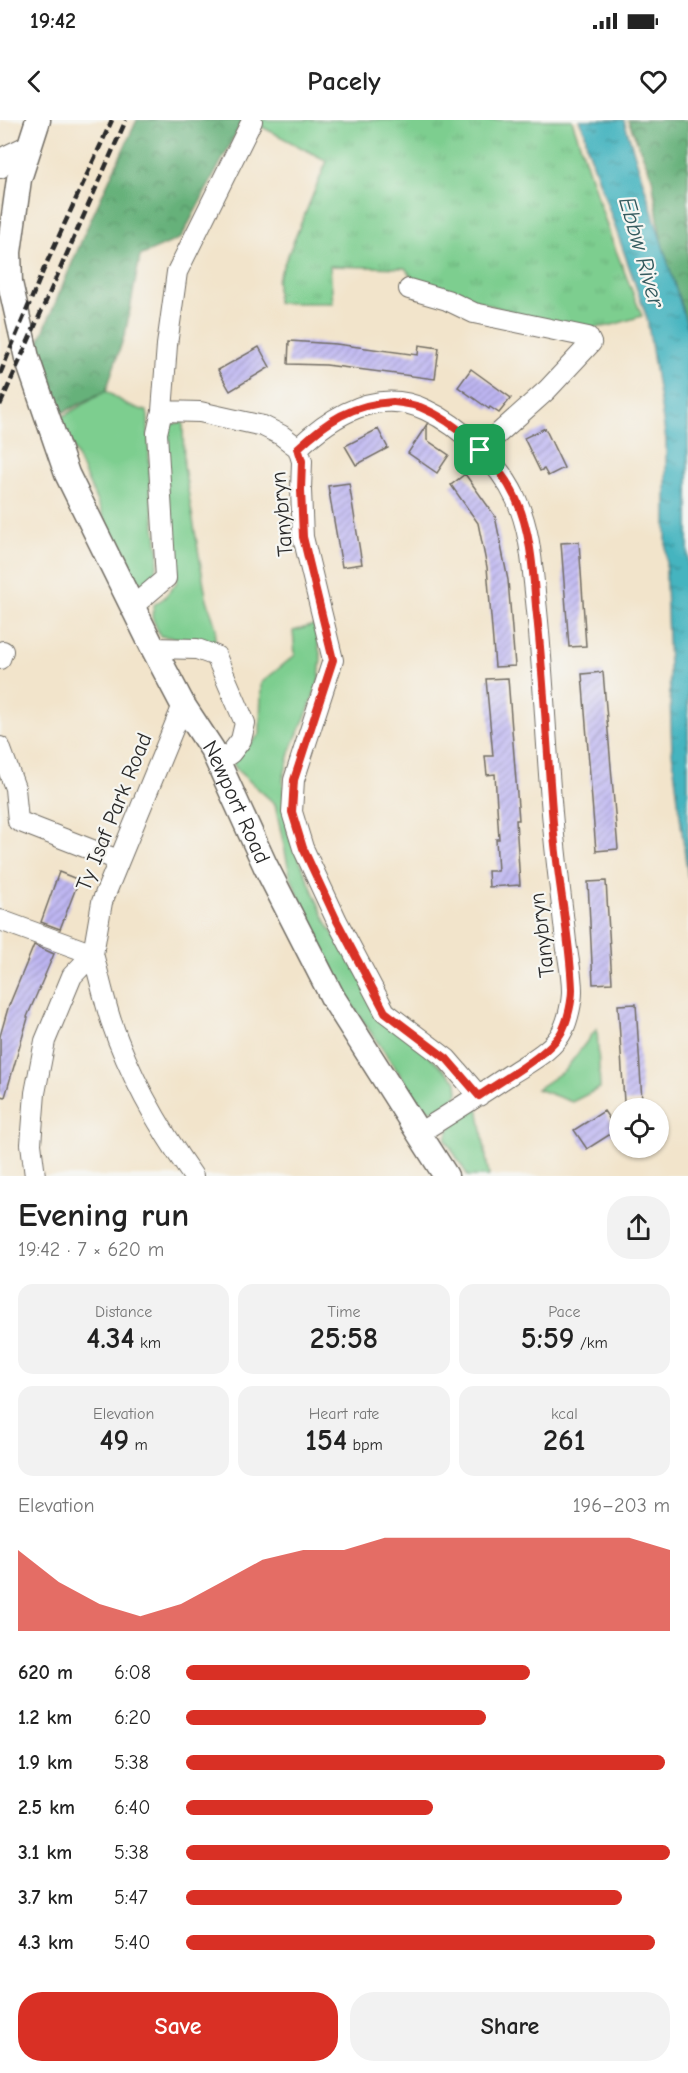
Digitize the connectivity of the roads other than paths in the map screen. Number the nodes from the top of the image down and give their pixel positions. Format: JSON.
{"nodes":[{"id":1,"x":38,"y":120,"type":"edge"},
{"id":2,"x":252,"y":121,"type":"edge"},
{"id":3,"x":29,"y":145,"type":"junction"},
{"id":4,"x":0,"y":168,"type":"edge"},
{"id":5,"x":409,"y":289,"type":"dead end"},
{"id":6,"x":162,"y":411,"type":"junction"},
{"id":7,"x":298,"y":448,"type":"junction"},
{"id":8,"x":480,"y":450,"type":"junction"},
{"id":9,"x":132,"y":608,"type":"junction"},
{"id":10,"x":153,"y":648,"type":"junction"},
{"id":11,"x":183,"y":705,"type":"junction"},
{"id":12,"x":0,"y":747,"type":"edge"},
{"id":13,"x":218,"y":762,"type":"junction"},
{"id":14,"x":118,"y":860,"type":"junction"},
{"id":15,"x":0,"y":920,"type":"edge"},
{"id":16,"x":93,"y":954,"type":"junction"},
{"id":17,"x":479,"y":1096,"type":"junction"},
{"id":18,"x":419,"y":1133,"type":"junction"},
{"id":19,"x":35,"y":1176,"type":"edge"},
{"id":20,"x":193,"y":1176,"type":"edge"},
{"id":21,"x":446,"y":1176,"type":"edge"}],
"edges":[{"from":1,"to":3,"type":"main road","name":"Newport Road"},
{"from":2,"to":6,"type":"street"},
{"from":3,"to":4,"type":"street"},
{"from":3,"to":9,"type":"main road","name":"Newport Road"},
{"from":5,"to":8,"type":"street"},
{"from":6,"to":7,"type":"street"},
{"from":6,"to":9,"type":"street"},
{"from":7,"to":8,"type":"street","name":"Tanybryn"},
{"from":7,"to":17,"type":"street","name":"Tanybryn"},
{"from":8,"to":17,"type":"street","name":"Tanybryn"},
{"from":9,"to":10,"type":"main road","name":"Newport Road"},
{"from":10,"to":11,"type":"main road","name":"Newport Road"},
{"from":10,"to":13,"type":"street"},
{"from":11,"to":13,"type":"main road","name":"Newport Road"},
{"from":11,"to":14,"type":"street","name":"Ty Isaf Park Road"},
{"from":12,"to":14,"type":"street"},
{"from":13,"to":18,"type":"main road","name":"Newport Road"},
{"from":14,"to":16,"type":"street","name":"Ty Isaf Park Road"},
{"from":15,"to":16,"type":"street"},
{"from":16,"to":19,"type":"street"},
{"from":16,"to":20,"type":"street"},
{"from":17,"to":18,"type":"street","name":"Tanybryn"},
{"from":18,"to":21,"type":"main road","name":"Newport Road"}]}
